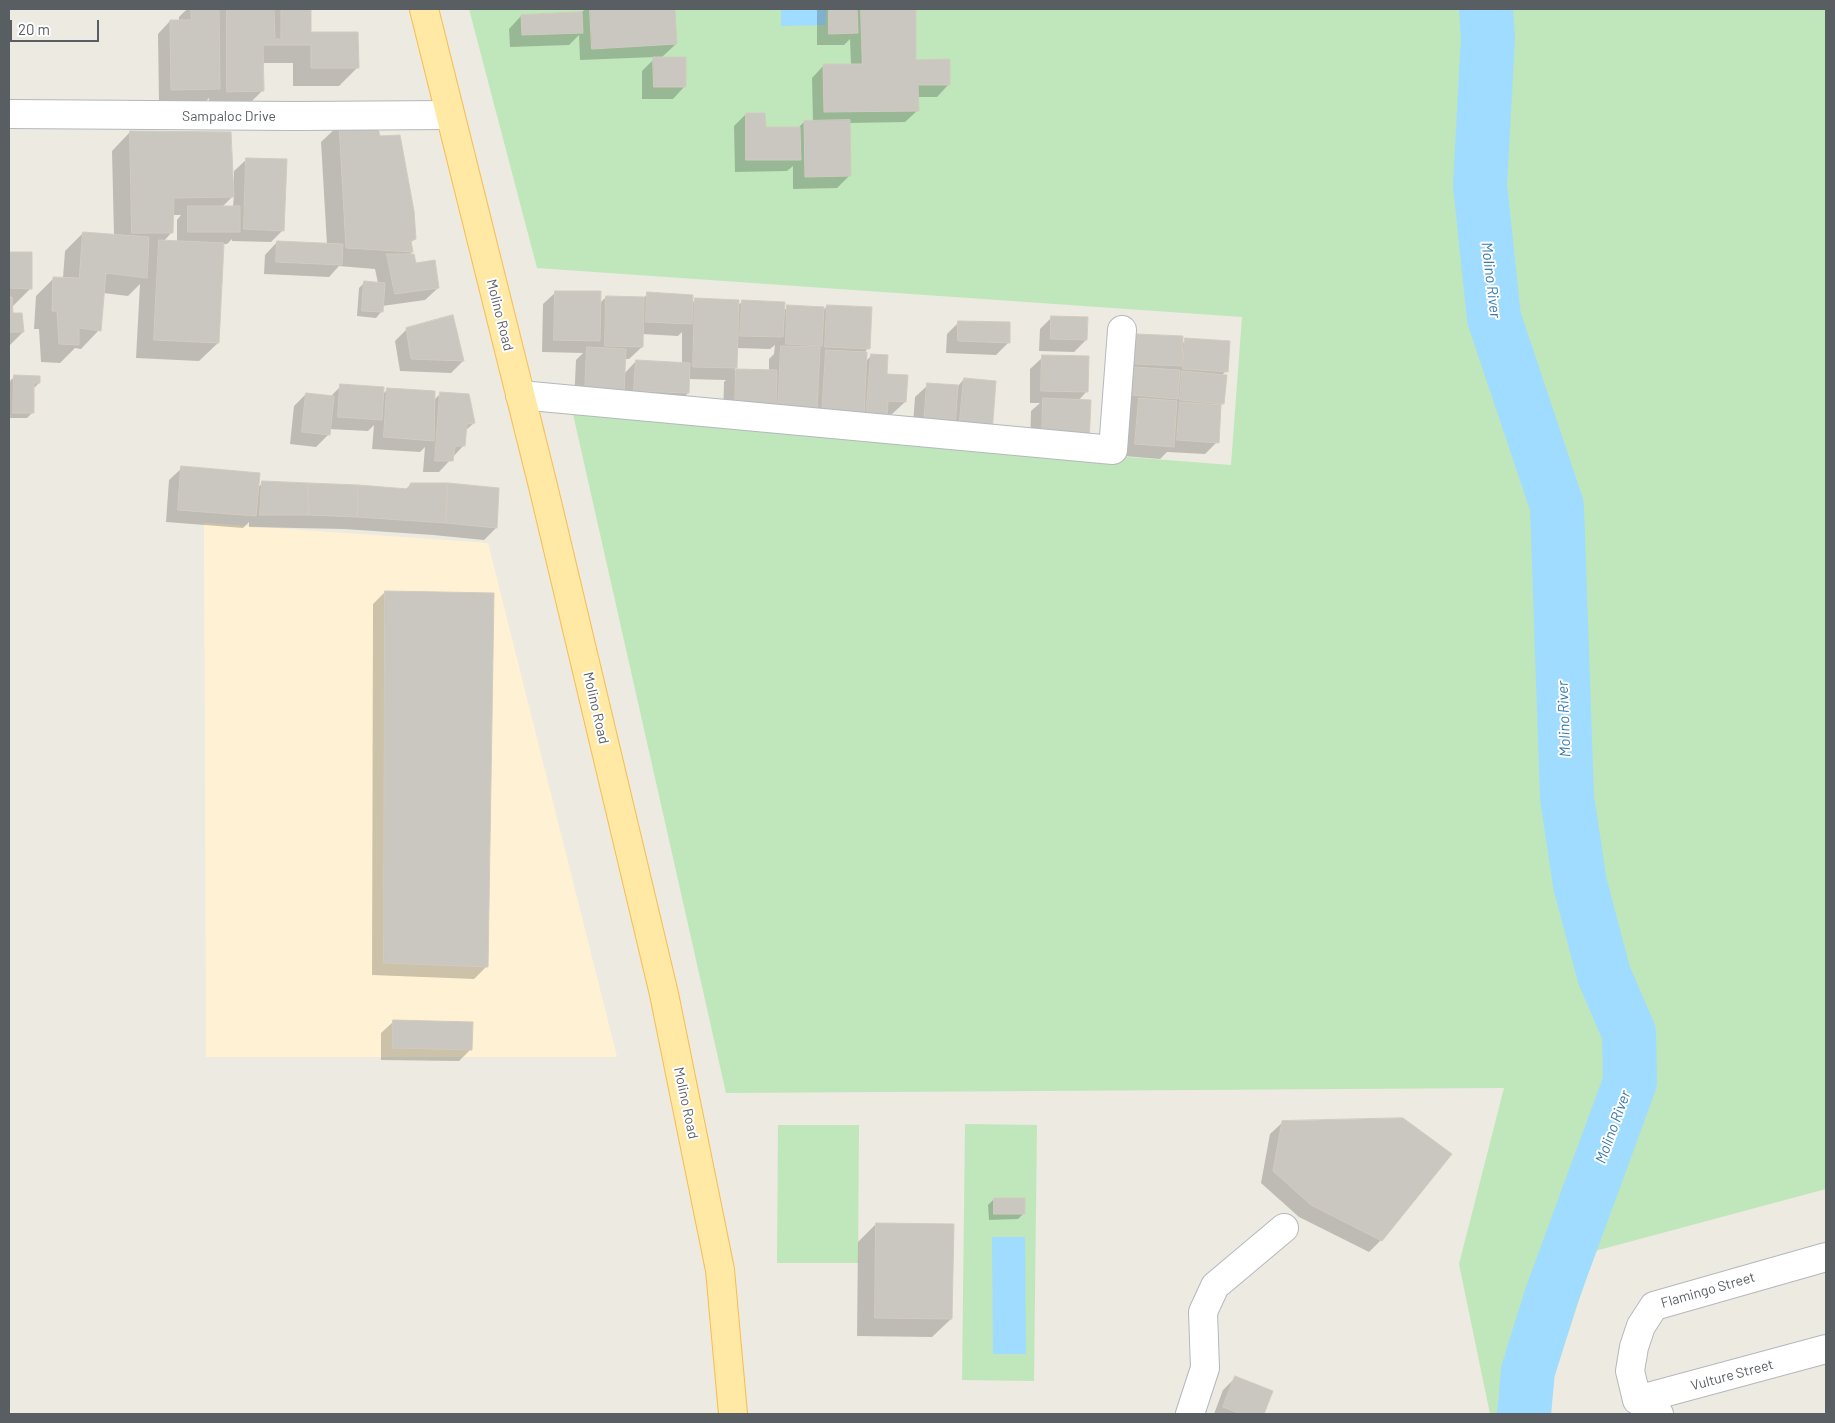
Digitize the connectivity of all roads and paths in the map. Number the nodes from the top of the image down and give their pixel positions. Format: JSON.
{"nodes":[{"id":1,"x":424,"y":9,"type":"edge"},
{"id":2,"x":9,"y":114,"type":"edge"},
{"id":3,"x":450,"y":114,"type":"junction"},
{"id":4,"x":1122,"y":330,"type":"dead end"},
{"id":5,"x":520,"y":395,"type":"junction"},
{"id":6,"x":1284,"y":1228,"type":"dead end"},
{"id":7,"x":1826,"y":1257,"type":"edge"},
{"id":8,"x":1826,"y":1349,"type":"edge"},
{"id":9,"x":1637,"y":1400,"type":"junction"},
{"id":10,"x":733,"y":1414,"type":"edge"},
{"id":11,"x":1190,"y":1414,"type":"edge"},
{"id":12,"x":1659,"y":1414,"type":"edge"}],
"edges":[{"from":1,"to":3,"type":"main road","name":"Molino Road"},
{"from":2,"to":3,"type":"street","name":"Sampaloc Drive"},
{"from":3,"to":5,"type":"main road","name":"Molino Road"},
{"from":4,"to":5,"type":"street"},
{"from":5,"to":10,"type":"main road","name":"Molino Road"},
{"from":6,"to":11,"type":"street"},
{"from":7,"to":9,"type":"street","name":"Flamingo Street"},
{"from":8,"to":9,"type":"street","name":"Vulture Street"},
{"from":9,"to":12,"type":"street"}]}
